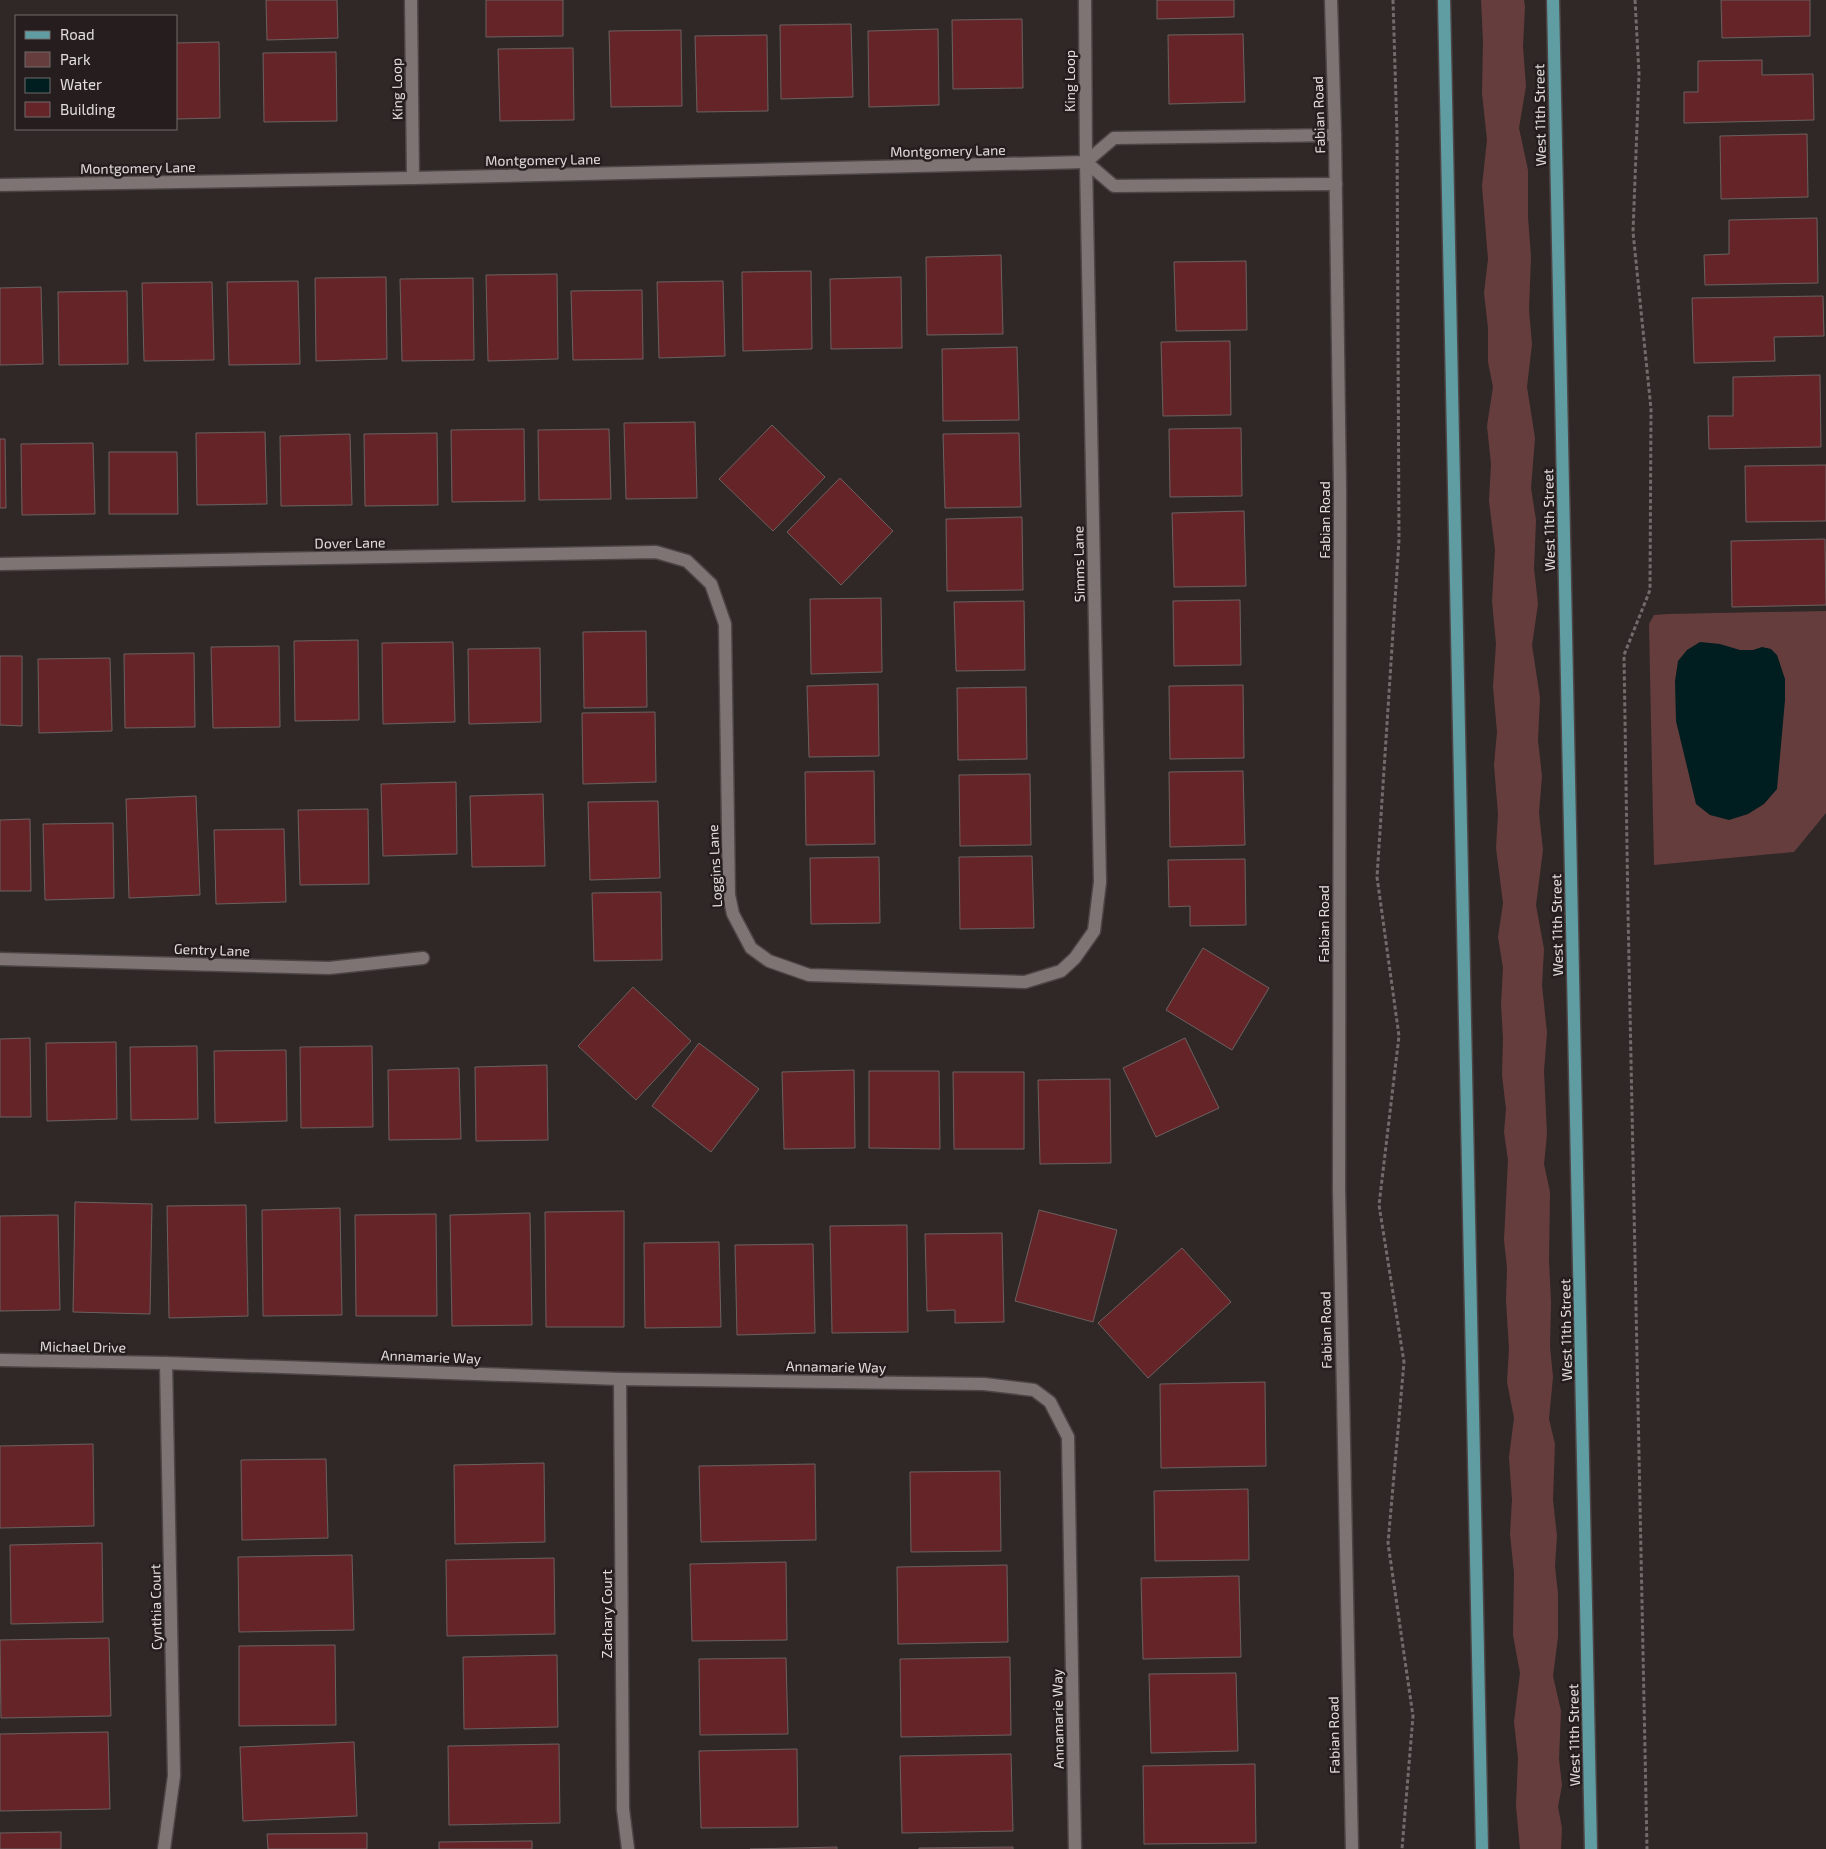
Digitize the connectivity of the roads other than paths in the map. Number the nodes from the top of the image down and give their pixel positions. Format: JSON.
{"nodes":[{"id":1,"x":411,"y":0,"type":"edge"},
{"id":2,"x":1085,"y":0,"type":"edge"},
{"id":3,"x":1331,"y":0,"type":"edge"},
{"id":4,"x":1444,"y":0,"type":"edge"},
{"id":5,"x":1553,"y":0,"type":"edge"},
{"id":6,"x":1335,"y":135,"type":"junction"},
{"id":7,"x":1086,"y":162,"type":"junction"},
{"id":8,"x":413,"y":178,"type":"junction"},
{"id":9,"x":1336,"y":184,"type":"junction"},
{"id":10,"x":0,"y":185,"type":"edge"},
{"id":11,"x":0,"y":564,"type":"edge"},
{"id":12,"x":696,"y":568,"type":"joint"},
{"id":13,"x":423,"y":958,"type":"dead end"},
{"id":14,"x":1076,"y":958,"type":"joint"},
{"id":15,"x":0,"y":959,"type":"edge"},
{"id":16,"x":0,"y":1360,"type":"edge"},
{"id":17,"x":166,"y":1363,"type":"junction"},
{"id":18,"x":620,"y":1379,"type":"junction"},
{"id":19,"x":164,"y":1849,"type":"edge"},
{"id":20,"x":628,"y":1849,"type":"edge"},
{"id":21,"x":1075,"y":1849,"type":"edge"},
{"id":22,"x":1352,"y":1849,"type":"edge"},
{"id":23,"x":1482,"y":1849,"type":"edge"},
{"id":24,"x":1591,"y":1849,"type":"edge"}],
"edges":[{"from":1,"to":8,"type":"street","name":"King Loop"},
{"from":2,"to":7,"type":"street","name":"King Loop"},
{"from":3,"to":6,"type":"street","name":"Fabian Road"},
{"from":4,"to":23,"type":"main road"},
{"from":5,"to":24,"type":"main road","name":"West 11th Street"},
{"from":6,"to":7,"type":"street"},
{"from":6,"to":9,"type":"street","name":"Fabian Road"},
{"from":7,"to":8,"type":"street","name":"Montgomery Lane"},
{"from":7,"to":9,"type":"street"},
{"from":7,"to":14,"type":"street","name":"Simms Lane"},
{"from":8,"to":10,"type":"street","name":"Montgomery Lane"},
{"from":9,"to":22,"type":"street","name":"Fabian Road"},
{"from":11,"to":12,"type":"street","name":"Dover Lane"},
{"from":12,"to":14,"type":"street","name":"Loggins Lane"},
{"from":13,"to":15,"type":"street","name":"Gentry Lane"},
{"from":16,"to":17,"type":"street","name":"Michael Drive"},
{"from":17,"to":18,"type":"street","name":"Annamarie Way"},
{"from":17,"to":19,"type":"street","name":"Cynthia Court"},
{"from":18,"to":20,"type":"street","name":"Zachary Court"},
{"from":18,"to":21,"type":"street","name":"Annamarie Way"}]}
